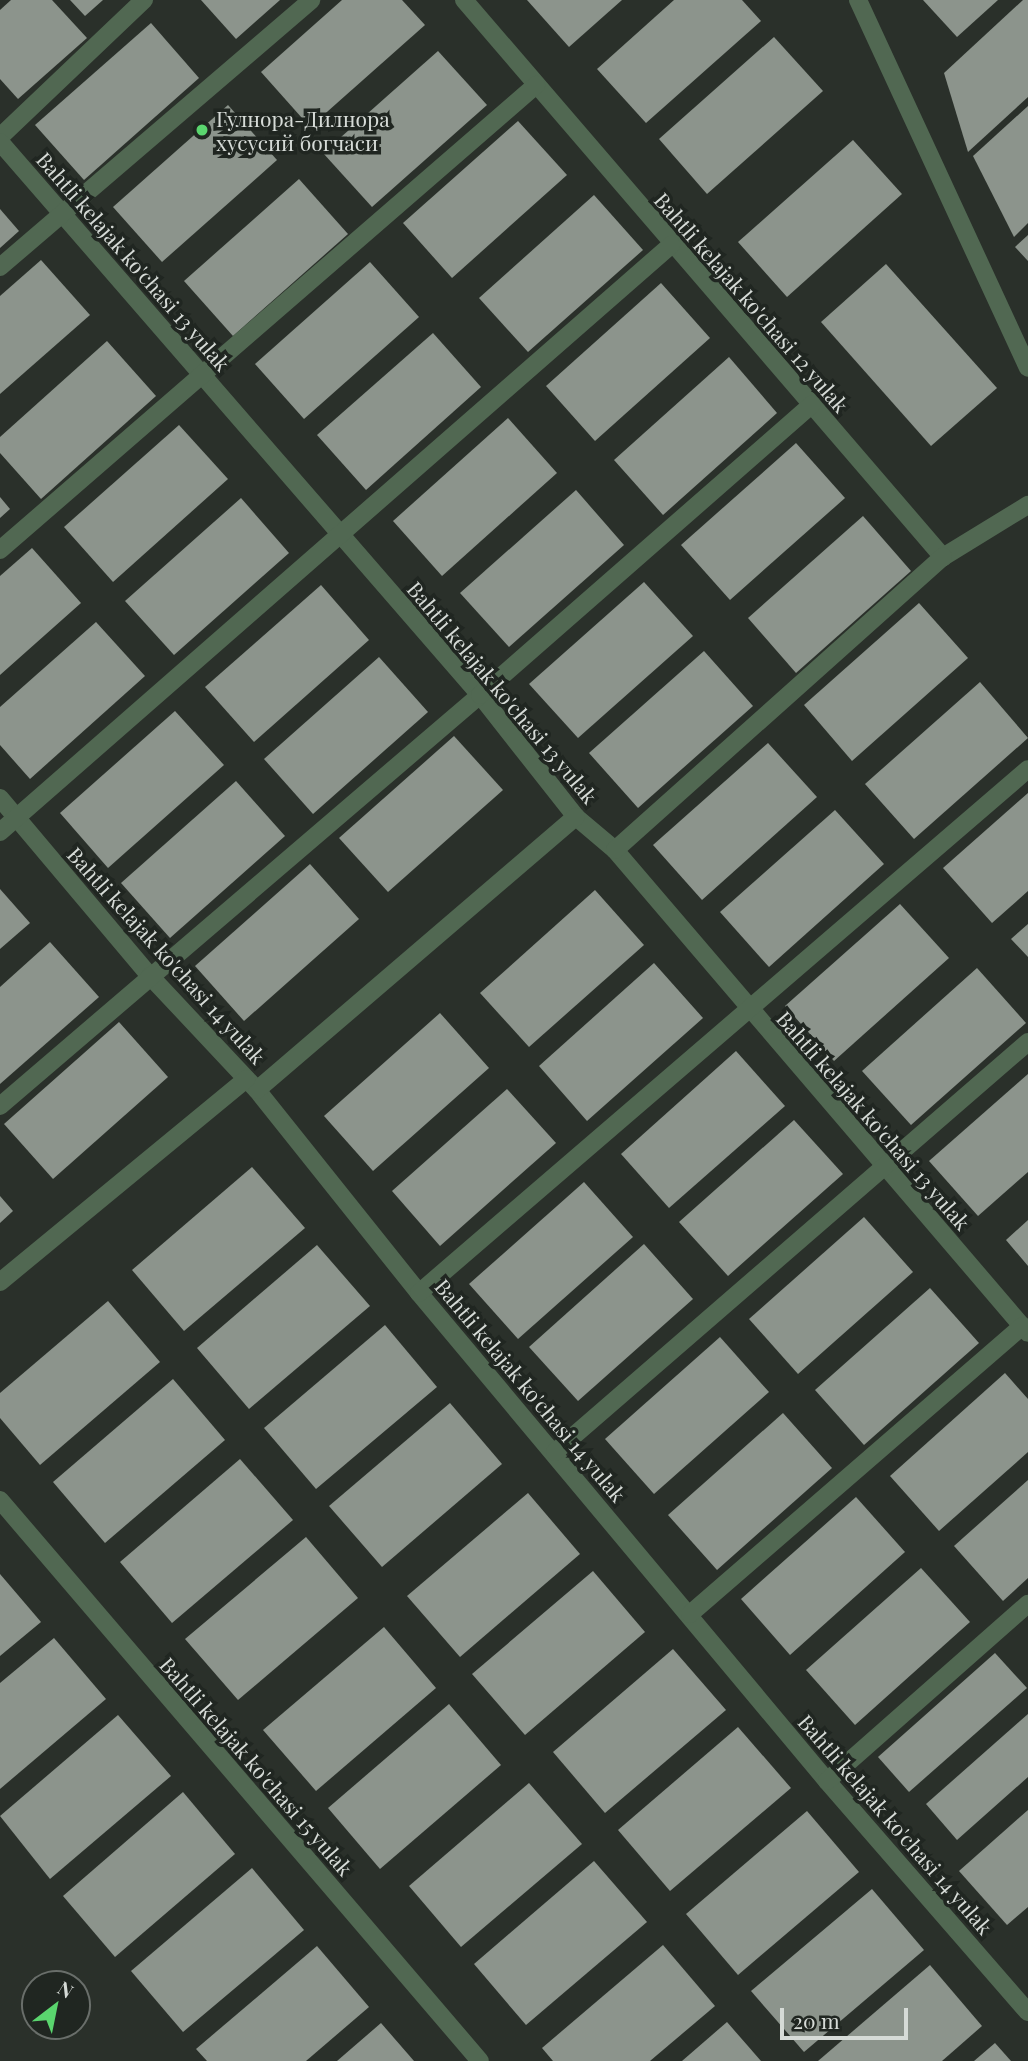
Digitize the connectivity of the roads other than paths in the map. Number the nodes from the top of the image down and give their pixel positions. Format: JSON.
{"nodes":[{"id":1,"x":144,"y":0,"type":"edge"},
{"id":2,"x":311,"y":0,"type":"edge"},
{"id":3,"x":464,"y":0,"type":"edge"},
{"id":4,"x":858,"y":0,"type":"edge"},
{"id":5,"x":536,"y":85,"type":"junction"},
{"id":6,"x":0,"y":139,"type":"edge"},
{"id":7,"x":61,"y":211,"type":"junction"},
{"id":8,"x":671,"y":245,"type":"junction"},
{"id":9,"x":0,"y":267,"type":"edge"},
{"id":10,"x":1028,"y":365,"type":"edge"},
{"id":11,"x":205,"y":376,"type":"junction"},
{"id":12,"x":812,"y":404,"type":"junction"},
{"id":13,"x":1028,"y":505,"type":"edge"},
{"id":14,"x":340,"y":535,"type":"junction"},
{"id":15,"x":0,"y":550,"type":"edge"},
{"id":16,"x":943,"y":557,"type":"junction"},
{"id":17,"x":480,"y":695,"type":"junction"},
{"id":18,"x":1028,"y":769,"type":"edge"},
{"id":19,"x":0,"y":798,"type":"edge"},
{"id":20,"x":576,"y":817,"type":"junction"},
{"id":21,"x":17,"y":818,"type":"junction"},
{"id":22,"x":0,"y":832,"type":"edge"},
{"id":23,"x":615,"y":850,"type":"junction"},
{"id":24,"x":150,"y":976,"type":"junction"},
{"id":25,"x":750,"y":1010,"type":"junction"},
{"id":26,"x":1028,"y":1042,"type":"edge"},
{"id":27,"x":251,"y":1084,"type":"junction"},
{"id":28,"x":0,"y":1106,"type":"edge"},
{"id":29,"x":884,"y":1166,"type":"junction"},
{"id":30,"x":0,"y":1282,"type":"edge"},
{"id":31,"x":419,"y":1293,"type":"junction"},
{"id":32,"x":1025,"y":1330,"type":"edge"},
{"id":33,"x":555,"y":1452,"type":"junction"},
{"id":34,"x":0,"y":1500,"type":"edge"},
{"id":35,"x":1028,"y":1604,"type":"edge"},
{"id":36,"x":690,"y":1614,"type":"junction"},
{"id":37,"x":827,"y":1781,"type":"junction"},
{"id":38,"x":1028,"y":2012,"type":"edge"},
{"id":39,"x":480,"y":2061,"type":"edge"}],
"edges":[{"from":1,"to":6,"type":"street"},
{"from":2,"to":7,"type":"street"},
{"from":3,"to":5,"type":"street","name":"Bahtli kelajak ko'chasi 12 yulak"},
{"from":4,"to":10,"type":"street"},
{"from":5,"to":8,"type":"street","name":"Bahtli kelajak ko'chasi 12 yulak"},
{"from":5,"to":11,"type":"street"},
{"from":6,"to":7,"type":"street","name":"Bahtli kelajak ko'chasi 13 yulak"},
{"from":7,"to":9,"type":"street"},
{"from":7,"to":11,"type":"street","name":"Bahtli kelajak ko'chasi 13 yulak"},
{"from":8,"to":12,"type":"street","name":"Bahtli kelajak ko'chasi 12 yulak"},
{"from":8,"to":14,"type":"street"},
{"from":11,"to":14,"type":"street","name":"Bahtli kelajak ko'chasi 13 yulak"},
{"from":11,"to":15,"type":"street"},
{"from":12,"to":16,"type":"street","name":"Bahtli kelajak ko'chasi 12 yulak"},
{"from":12,"to":17,"type":"street"},
{"from":13,"to":16,"type":"street"},
{"from":14,"to":17,"type":"street","name":"Bahtli kelajak ko'chasi 13 yulak"},
{"from":14,"to":21,"type":"street"},
{"from":16,"to":23,"type":"street"},
{"from":17,"to":20,"type":"street","name":"Bahtli kelajak ko'chasi 13 yulak"},
{"from":17,"to":24,"type":"street"},
{"from":18,"to":25,"type":"street"},
{"from":19,"to":21,"type":"street","name":"Bahtli kelajak ko'chasi 14 yulak"},
{"from":20,"to":23,"type":"street","name":"Bahtli kelajak ko'chasi 13 yulak"},
{"from":20,"to":27,"type":"street"},
{"from":21,"to":22,"type":"street"},
{"from":21,"to":24,"type":"street","name":"Bahtli kelajak ko'chasi 14 yulak"},
{"from":23,"to":25,"type":"street","name":"Bahtli kelajak ko'chasi 13 yulak"},
{"from":24,"to":27,"type":"street","name":"Bahtli kelajak ko'chasi 14 yulak"},
{"from":24,"to":28,"type":"street"},
{"from":25,"to":29,"type":"street","name":"Bahtli kelajak ko'chasi 13 yulak"},
{"from":25,"to":31,"type":"street"},
{"from":26,"to":29,"type":"street"},
{"from":27,"to":30,"type":"street"},
{"from":27,"to":31,"type":"street","name":"Bahtli kelajak ko'chasi 14 yulak"},
{"from":29,"to":32,"type":"street","name":"Bahtli kelajak ko'chasi 13 yulak"},
{"from":29,"to":33,"type":"street"},
{"from":31,"to":33,"type":"street","name":"Bahtli kelajak ko'chasi 14 yulak"},
{"from":32,"to":36,"type":"street"},
{"from":33,"to":36,"type":"street","name":"Bahtli kelajak ko'chasi 14 yulak"},
{"from":34,"to":39,"type":"street","name":"Bahtli kelajak ko'chasi 15 yulak"},
{"from":35,"to":37,"type":"street"},
{"from":36,"to":37,"type":"street","name":"Bahtli kelajak ko'chasi 14 yulak"},
{"from":37,"to":38,"type":"street","name":"Bahtli kelajak ko'chasi 14 yulak"}]}
